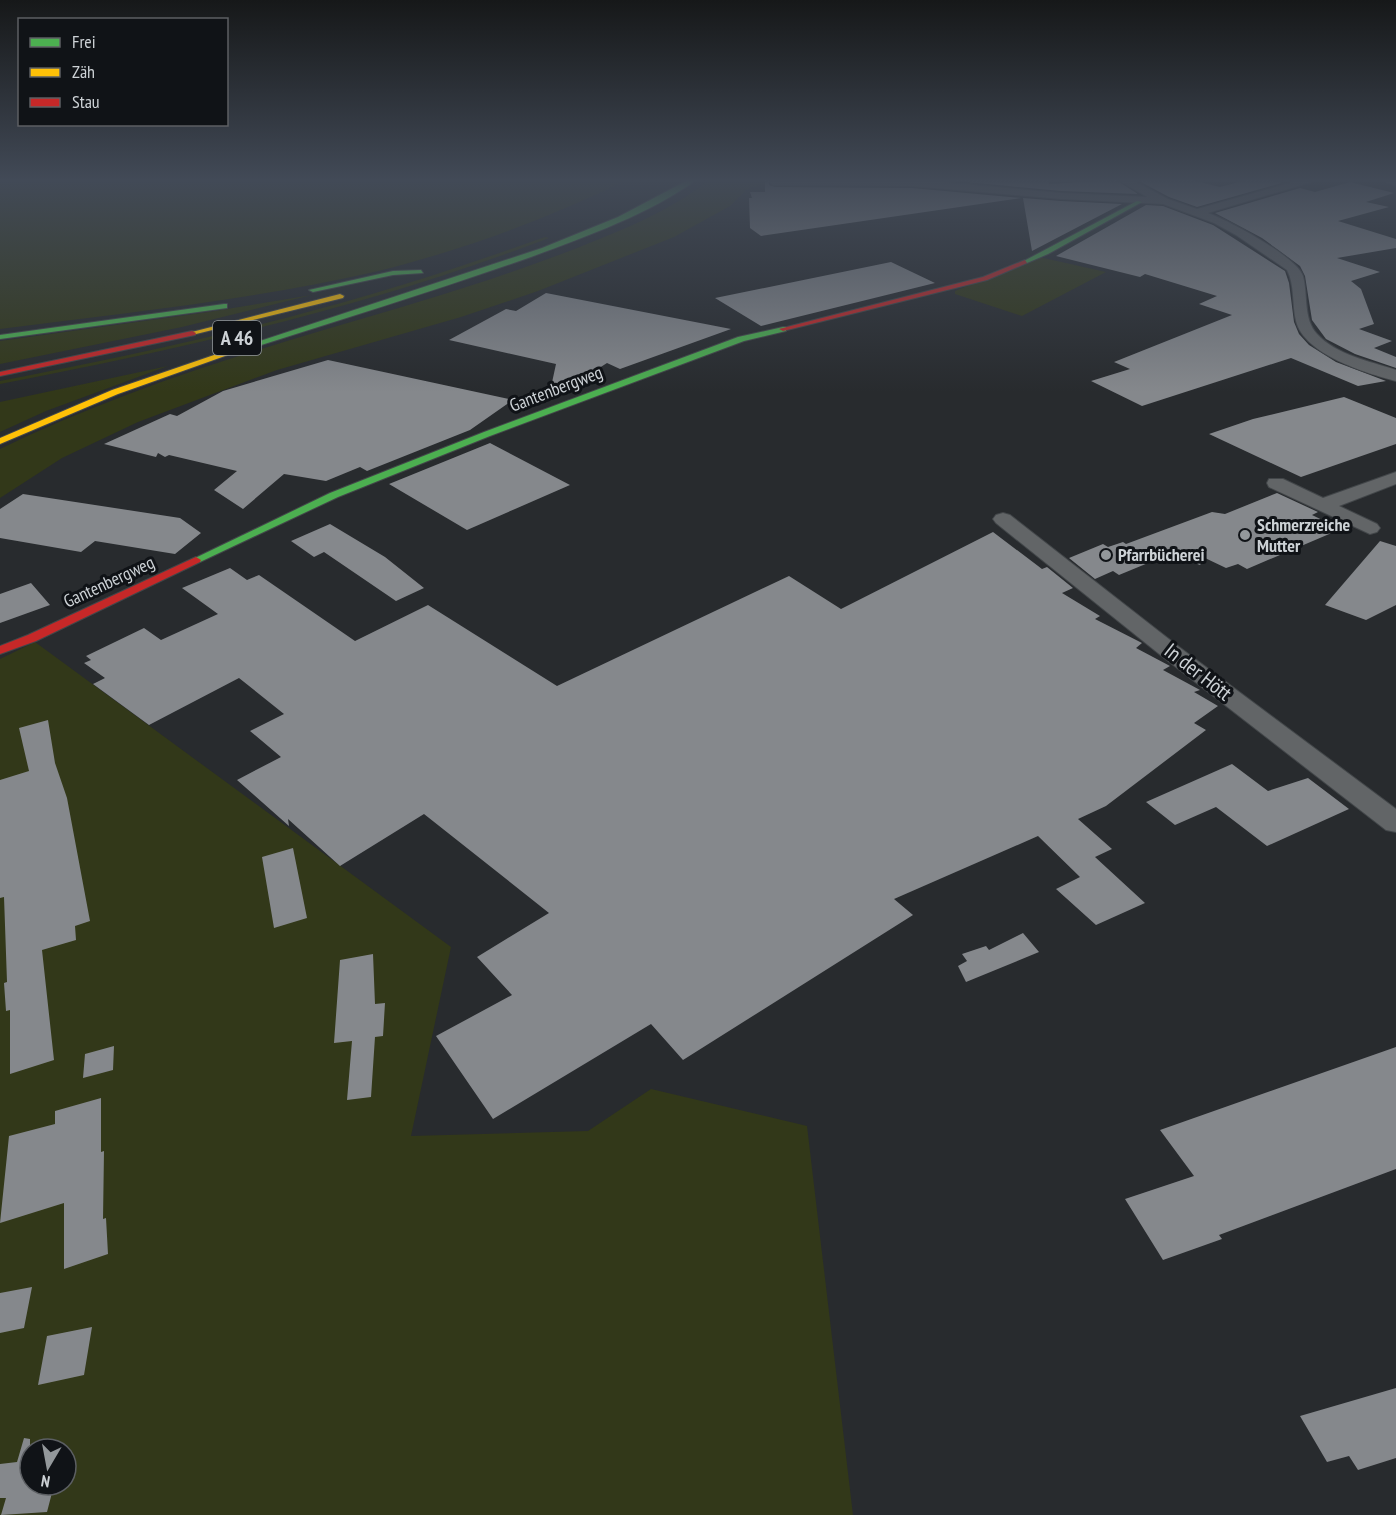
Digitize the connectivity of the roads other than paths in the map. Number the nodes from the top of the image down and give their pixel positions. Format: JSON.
{"nodes":[{"id":1,"x":540,"y":251,"type":"edge"},
{"id":2,"x":1050,"y":251,"type":"edge"},
{"id":3,"x":1269,"y":251,"type":"edge"},
{"id":4,"x":472,"y":275,"type":"junction"},
{"id":5,"x":279,"y":297,"type":"dead end"},
{"id":6,"x":232,"y":305,"type":"dead end"},
{"id":7,"x":0,"y":337,"type":"edge"},
{"id":8,"x":206,"y":346,"type":"dead end"},
{"id":9,"x":0,"y":374,"type":"edge"},
{"id":10,"x":1396,"y":376,"type":"edge"},
{"id":11,"x":0,"y":441,"type":"edge"},
{"id":12,"x":1396,"y":478,"type":"edge"},
{"id":13,"x":1276,"y":483,"type":"dead end"},
{"id":14,"x":1323,"y":505,"type":"junction"},
{"id":15,"x":1003,"y":519,"type":"dead end"},
{"id":16,"x":1370,"y":528,"type":"dead end"},
{"id":17,"x":0,"y":650,"type":"edge"},
{"id":18,"x":1396,"y":823,"type":"edge"}],
"edges":[{"from":1,"to":4,"type":"main road","number":"A 46"},
{"from":2,"to":17,"type":"main road","name":"Gantenbergweg"},
{"from":3,"to":10,"type":"street"},
{"from":4,"to":8,"type":"main road","number":"A 46"},
{"from":4,"to":11,"type":"main road"},
{"from":5,"to":9,"type":"main road","number":"A 46"},
{"from":6,"to":7,"type":"main road"},
{"from":12,"to":14,"type":"street"},
{"from":13,"to":14,"type":"street"},
{"from":14,"to":16,"type":"street"},
{"from":15,"to":18,"type":"street","name":"In der Hött"}]}
